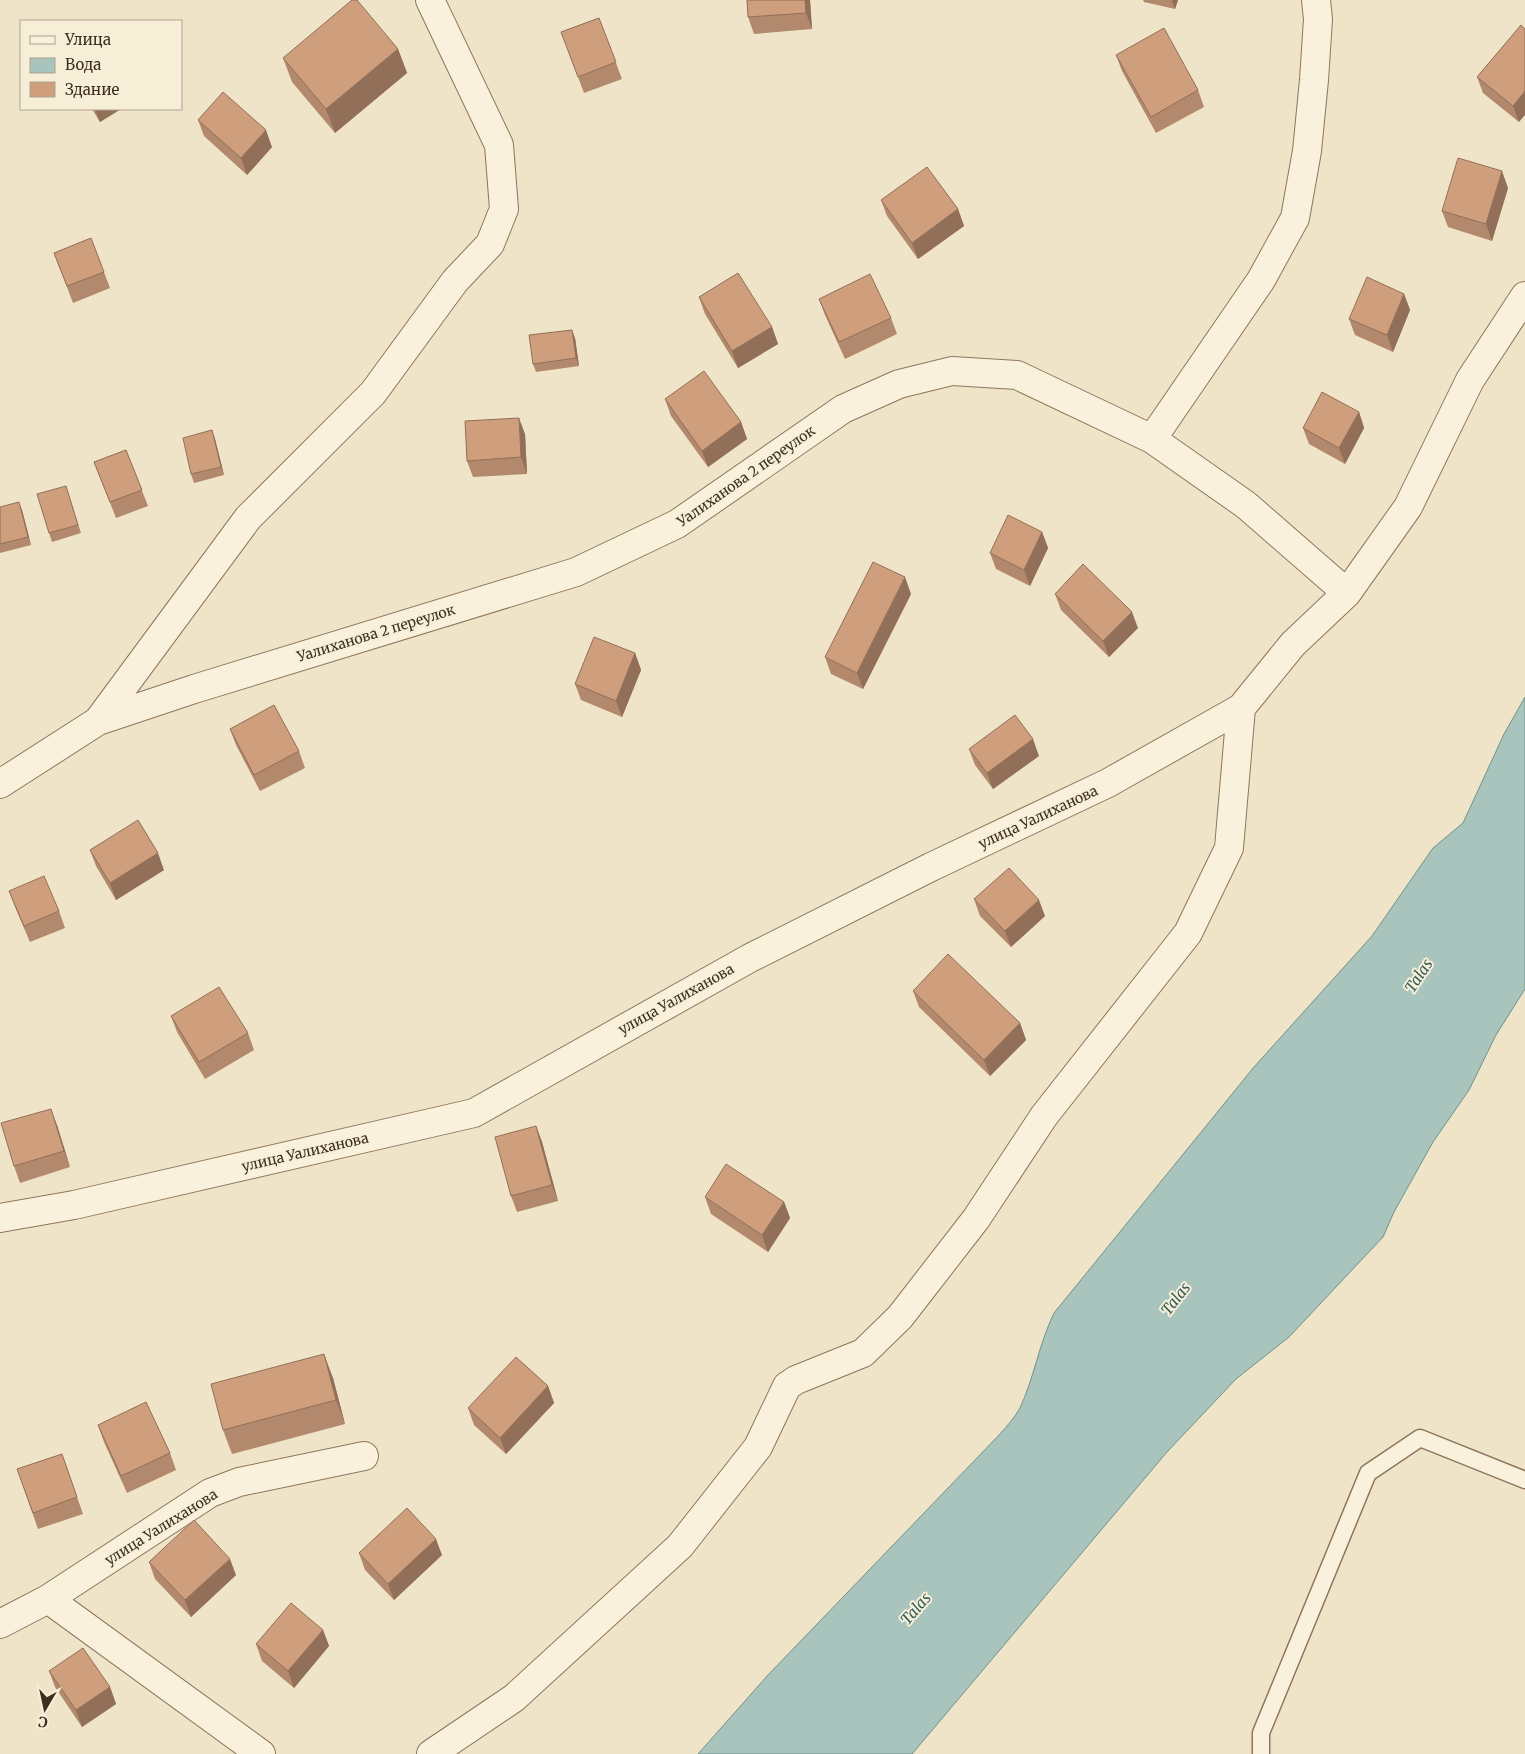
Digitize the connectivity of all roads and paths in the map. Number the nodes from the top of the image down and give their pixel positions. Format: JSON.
{"nodes":[{"id":1,"x":430,"y":0,"type":"edge"},
{"id":2,"x":1316,"y":0,"type":"edge"},
{"id":3,"x":1525,"y":296,"type":"edge"},
{"id":4,"x":1152,"y":439,"type":"junction"},
{"id":5,"x":1347,"y":593,"type":"junction"},
{"id":6,"x":1241,"y":708,"type":"junction"},
{"id":7,"x":98,"y":721,"type":"junction"},
{"id":8,"x":0,"y":784,"type":"edge"},
{"id":9,"x":0,"y":1218,"type":"edge"},
{"id":10,"x":364,"y":1456,"type":"dead end"},
{"id":11,"x":1525,"y":1480,"type":"edge"},
{"id":12,"x":48,"y":1599,"type":"junction"},
{"id":13,"x":0,"y":1624,"type":"edge"},
{"id":14,"x":261,"y":1754,"type":"edge"},
{"id":15,"x":431,"y":1754,"type":"edge"},
{"id":16,"x":1261,"y":1754,"type":"edge"}],
"edges":[{"from":1,"to":7,"type":"street","name":"Уалиханова 2 переулок"},
{"from":2,"to":4,"type":"street"},
{"from":3,"to":5,"type":"street","name":"улица Уалиханова"},
{"from":4,"to":5,"type":"street","name":"Уалиханова 2 переулок"},
{"from":4,"to":7,"type":"street","name":"Уалиханова 2 переулок"},
{"from":5,"to":6,"type":"street","name":"улица Уалиханова"},
{"from":6,"to":9,"type":"street","name":"улица Уалиханова"},
{"from":6,"to":15,"type":"street"},
{"from":7,"to":8,"type":"street","name":"Уалиханова 2 переулок"},
{"from":10,"to":12,"type":"street","name":"улица Уалиханова"},
{"from":11,"to":16,"type":"lane"},
{"from":12,"to":13,"type":"street","name":"улица Уалиханова"},
{"from":12,"to":14,"type":"street"}]}
